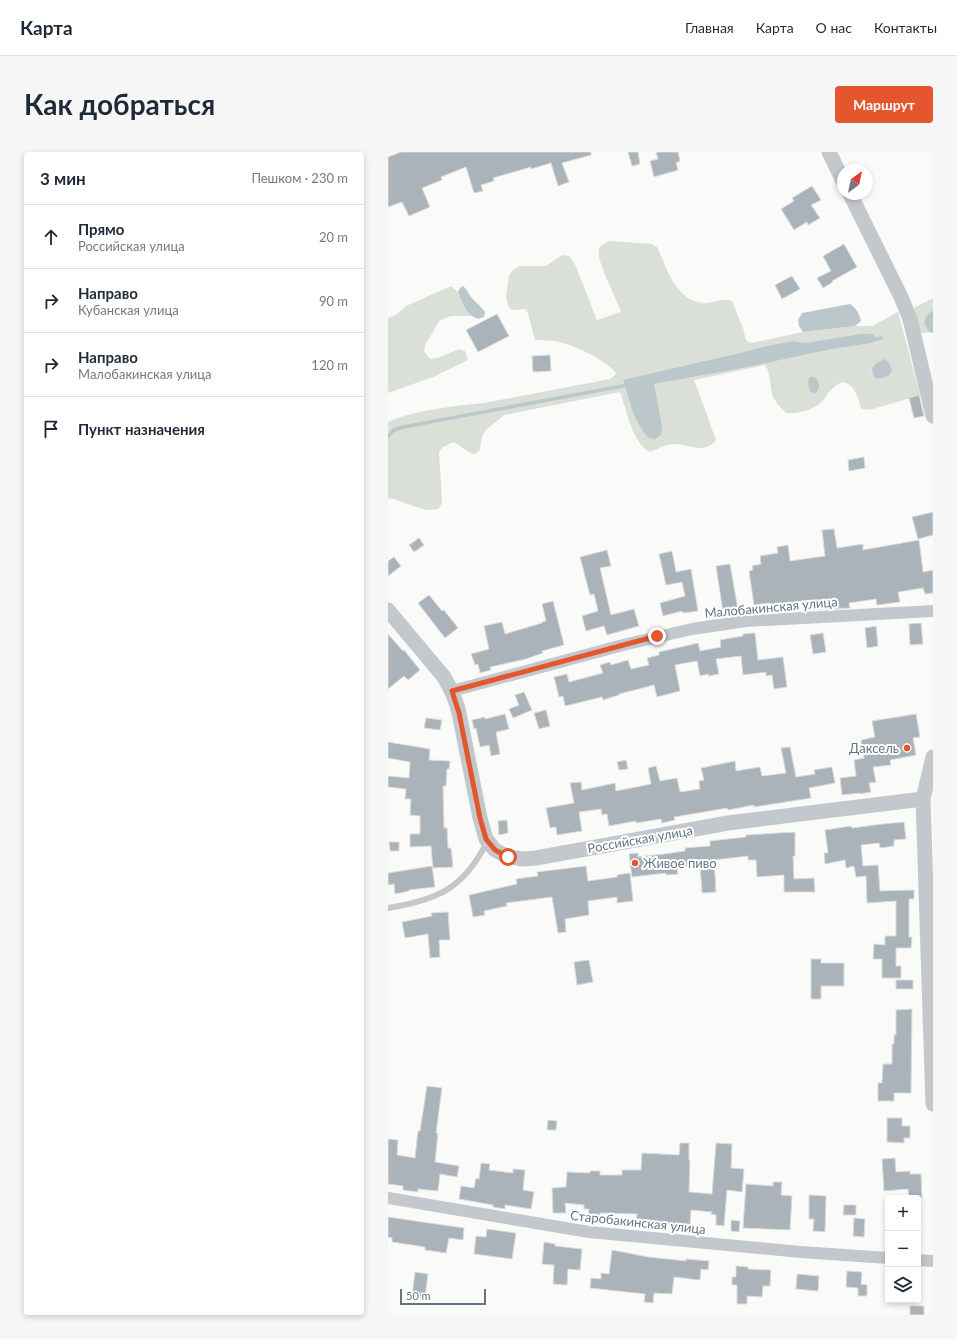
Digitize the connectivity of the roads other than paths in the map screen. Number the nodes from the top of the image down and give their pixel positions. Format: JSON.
{"nodes":[{"id":1,"x":829,"y":152,"type":"edge"},
{"id":2,"x":837,"y":169,"type":"edge"},
{"id":3,"x":853,"y":200,"type":"edge"},
{"id":4,"x":933,"y":416,"type":"edge"},
{"id":5,"x":388,"y":610,"type":"edge"},
{"id":6,"x":933,"y":611,"type":"edge"},
{"id":7,"x":452,"y":691,"type":"junction"},
{"id":8,"x":933,"y":757,"type":"edge"},
{"id":9,"x":923,"y":799,"type":"junction"},
{"id":10,"x":487,"y":842,"type":"junction"},
{"id":11,"x":388,"y":908,"type":"edge"},
{"id":12,"x":933,"y":1104,"type":"edge"},
{"id":13,"x":388,"y":1198,"type":"edge"},
{"id":14,"x":885,"y":1258,"type":"edge"},
{"id":15,"x":921,"y":1260,"type":"edge"},
{"id":16,"x":933,"y":1261,"type":"edge"}],
"edges":[{"from":1,"to":2,"type":"street"},
{"from":3,"to":4,"type":"street"},
{"from":5,"to":7,"type":"street"},
{"from":6,"to":7,"type":"street","name":"Малобакинская улица"},
{"from":7,"to":10,"type":"street"},
{"from":8,"to":9,"type":"street"},
{"from":9,"to":10,"type":"street","name":"Российская улица"},
{"from":9,"to":12,"type":"street"},
{"from":10,"to":11,"type":"lane"},
{"from":13,"to":14,"type":"street","name":"Старобакинская улица"},
{"from":15,"to":16,"type":"street"}]}
